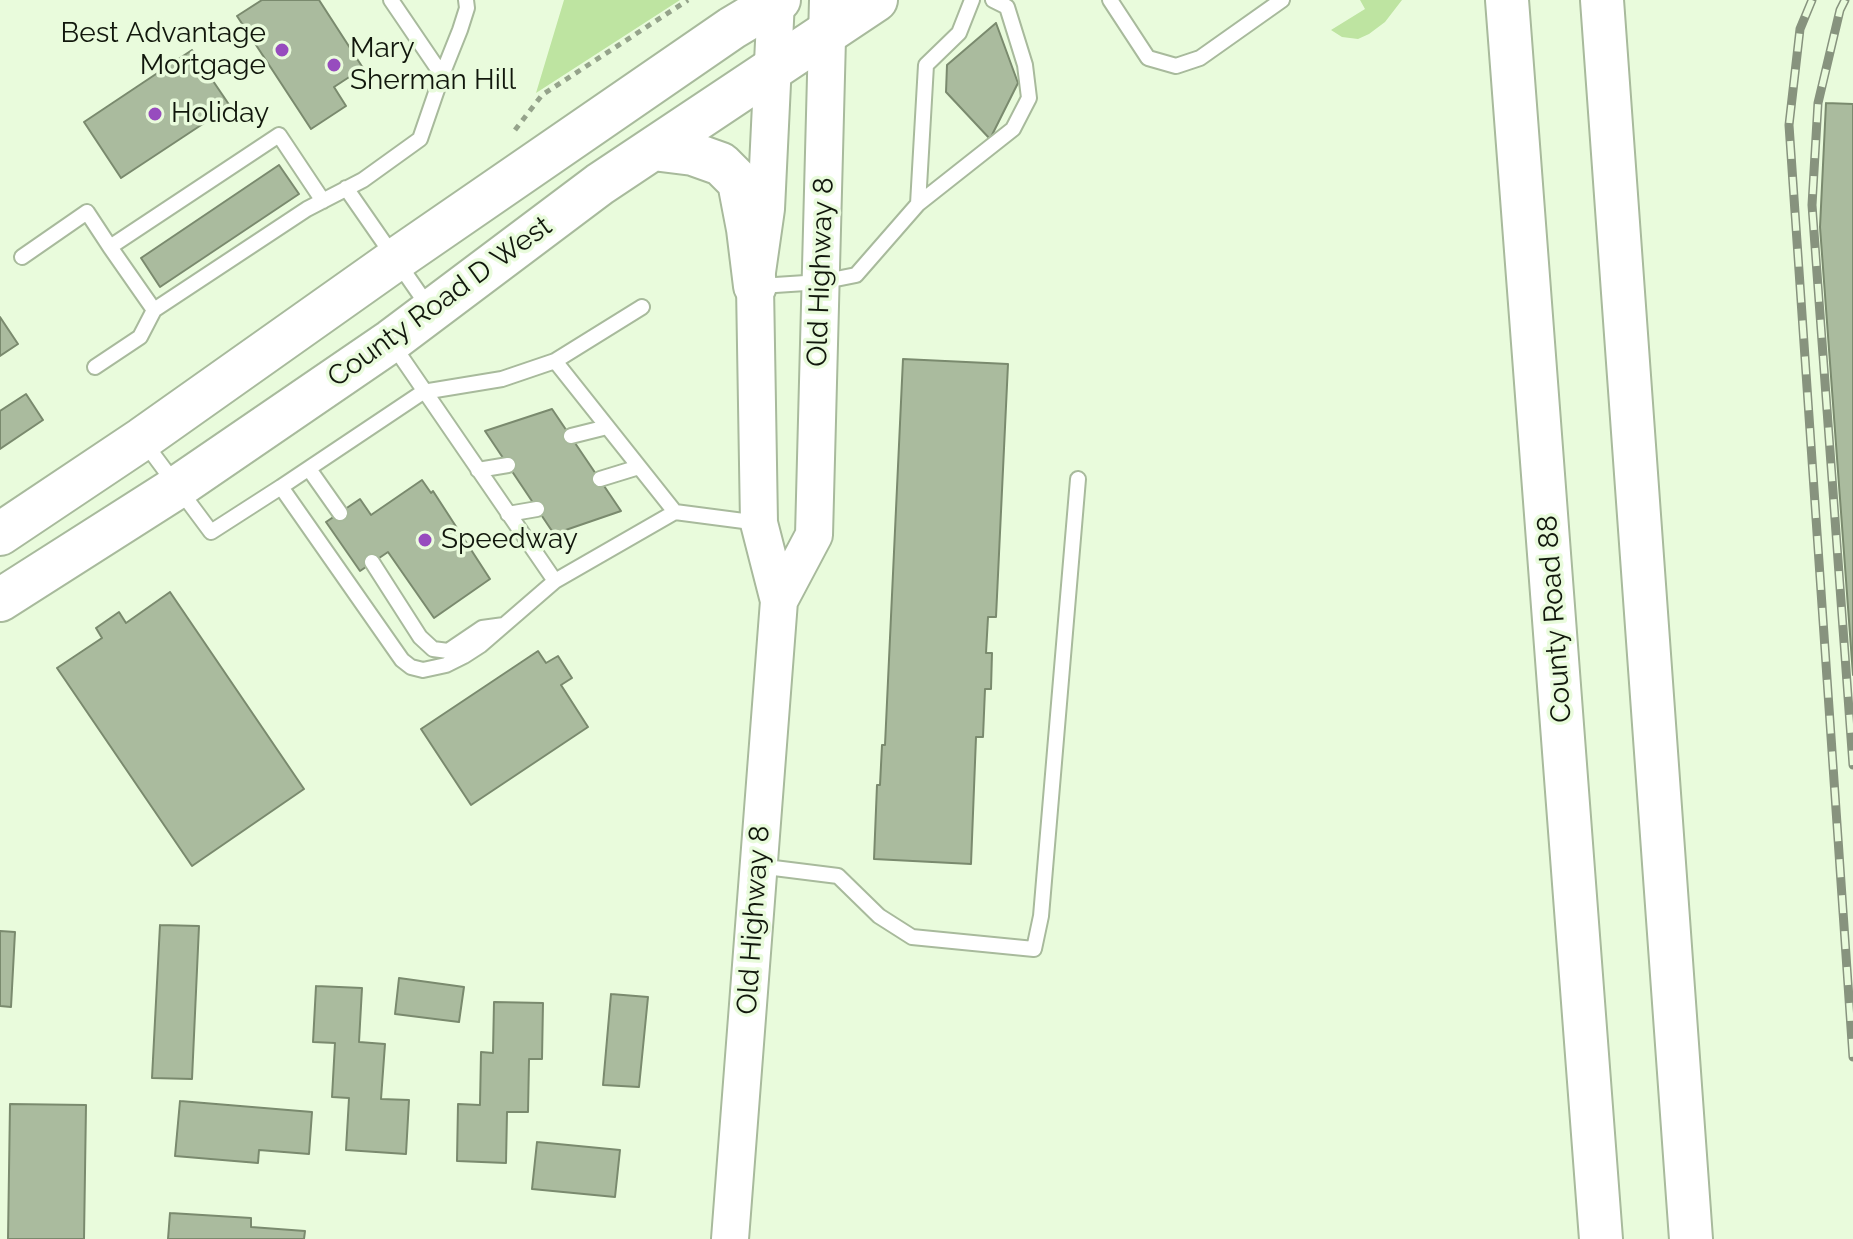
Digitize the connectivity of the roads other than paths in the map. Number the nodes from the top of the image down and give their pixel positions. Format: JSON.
{"nodes":[{"id":1,"x":391,"y":0,"type":"edge"},
{"id":2,"x":466,"y":0,"type":"edge"},
{"id":3,"x":876,"y":0,"type":"edge"},
{"id":4,"x":972,"y":0,"type":"edge"},
{"id":5,"x":993,"y":0,"type":"edge"},
{"id":6,"x":1110,"y":0,"type":"edge"},
{"id":7,"x":1282,"y":0,"type":"edge"},
{"id":8,"x":1507,"y":0,"type":"edge"},
{"id":9,"x":1602,"y":0,"type":"edge"},
{"id":10,"x":777,"y":1,"type":"edge"},
{"id":11,"x":828,"y":15,"type":"edge"},
{"id":12,"x":772,"y":68,"type":"junction"},
{"id":13,"x":442,"y":75,"type":"junction"},
{"id":14,"x":653,"y":149,"type":"junction"},
{"id":15,"x":346,"y":188,"type":"junction"},
{"id":16,"x":323,"y":201,"type":"junction"},
{"id":17,"x":918,"y":204,"type":"junction"},
{"id":18,"x":110,"y":247,"type":"junction"},
{"id":19,"x":22,"y":257,"type":"dead end"},
{"id":20,"x":395,"y":260,"type":"junction"},
{"id":21,"x":821,"y":282,"type":"junction"},
{"id":22,"x":755,"y":286,"type":"junction"},
{"id":23,"x":642,"y":307,"type":"dead end"},
{"id":24,"x":154,"y":310,"type":"junction"},
{"id":25,"x":433,"y":312,"type":"junction"},
{"id":26,"x":391,"y":341,"type":"junction"},
{"id":27,"x":555,"y":361,"type":"junction"},
{"id":28,"x":95,"y":367,"type":"dead end"},
{"id":29,"x":423,"y":392,"type":"junction"},
{"id":30,"x":607,"y":427,"type":"junction"},
{"id":31,"x":571,"y":436,"type":"dead end"},
{"id":32,"x":142,"y":439,"type":"junction"},
{"id":33,"x":508,"y":465,"type":"dead end"},
{"id":34,"x":639,"y":467,"type":"junction"},
{"id":35,"x":309,"y":469,"type":"junction"},
{"id":36,"x":478,"y":470,"type":"junction"},
{"id":37,"x":600,"y":479,"type":"dead end"},
{"id":38,"x":1078,"y":479,"type":"dead end"},
{"id":39,"x":179,"y":486,"type":"junction"},
{"id":40,"x":281,"y":487,"type":"junction"},
{"id":41,"x":537,"y":509,"type":"dead end"},
{"id":42,"x":675,"y":512,"type":"junction"},
{"id":43,"x":340,"y":513,"type":"dead end"},
{"id":44,"x":508,"y":514,"type":"junction"},
{"id":45,"x":759,"y":523,"type":"junction"},
{"id":46,"x":0,"y":534,"type":"edge"},
{"id":47,"x":372,"y":562,"type":"dead end"},
{"id":48,"x":555,"y":581,"type":"junction"},
{"id":49,"x":0,"y":600,"type":"edge"},
{"id":50,"x":779,"y":601,"type":"junction"},
{"id":51,"x":504,"y":625,"type":"junction"},
{"id":52,"x":757,"y":866,"type":"junction"},
{"id":53,"x":730,"y":1239,"type":"edge"},
{"id":54,"x":1601,"y":1239,"type":"edge"},
{"id":55,"x":1691,"y":1239,"type":"edge"}],
"edges":[{"from":1,"to":13,"type":"lane"},
{"from":2,"to":13,"type":"lane"},
{"from":3,"to":11,"type":"main road","name":"County Road D West"},
{"from":4,"to":17,"type":"lane"},
{"from":5,"to":17,"type":"lane"},
{"from":6,"to":7,"type":"lane"},
{"from":8,"to":54,"type":"main road","name":"County Road 88"},
{"from":9,"to":55,"type":"main road"},
{"from":10,"to":12,"type":"street","name":"Old Highway 8"},
{"from":10,"to":20,"type":"main road","name":"County Road D West"},
{"from":11,"to":12,"type":"main road","name":"County Road D West"},
{"from":11,"to":21,"type":"street","name":"Old Highway 8"},
{"from":12,"to":14,"type":"main road","name":"County Road D West"},
{"from":12,"to":22,"type":"street","name":"Old Highway 8"},
{"from":13,"to":15,"type":"lane"},
{"from":14,"to":22,"type":"main road"},
{"from":14,"to":25,"type":"main road","name":"County Road D West"},
{"from":15,"to":16,"type":"lane"},
{"from":15,"to":20,"type":"lane"},
{"from":16,"to":18,"type":"lane"},
{"from":16,"to":24,"type":"lane"},
{"from":17,"to":21,"type":"lane"},
{"from":18,"to":19,"type":"lane"},
{"from":18,"to":24,"type":"lane"},
{"from":20,"to":25,"type":"lane"},
{"from":20,"to":32,"type":"main road","name":"County Road D West"},
{"from":21,"to":22,"type":"lane"},
{"from":21,"to":50,"type":"street","name":"Old Highway 8"},
{"from":22,"to":45,"type":"street","name":"Old Highway 8"},
{"from":23,"to":27,"type":"lane"},
{"from":24,"to":28,"type":"lane"},
{"from":25,"to":26,"type":"main road","name":"County Road D West"},
{"from":26,"to":29,"type":"lane"},
{"from":26,"to":39,"type":"main road","name":"County Road D West"},
{"from":27,"to":29,"type":"lane"},
{"from":27,"to":30,"type":"lane"},
{"from":29,"to":35,"type":"lane"},
{"from":29,"to":36,"type":"lane"},
{"from":30,"to":31,"type":"lane"},
{"from":30,"to":34,"type":"lane"},
{"from":32,"to":39,"type":"lane"},
{"from":32,"to":46,"type":"main road","name":"County Road D West"},
{"from":33,"to":36,"type":"lane"},
{"from":34,"to":37,"type":"lane"},
{"from":34,"to":42,"type":"lane"},
{"from":35,"to":40,"type":"lane"},
{"from":35,"to":43,"type":"lane"},
{"from":36,"to":44,"type":"lane"},
{"from":38,"to":52,"type":"lane"},
{"from":39,"to":40,"type":"lane"},
{"from":39,"to":49,"type":"main road","name":"County Road D West"},
{"from":40,"to":51,"type":"lane"},
{"from":41,"to":44,"type":"lane"},
{"from":42,"to":45,"type":"lane"},
{"from":42,"to":48,"type":"lane"},
{"from":44,"to":48,"type":"lane"},
{"from":45,"to":50,"type":"street","name":"Old Highway 8"},
{"from":47,"to":51,"type":"lane"},
{"from":48,"to":51,"type":"lane"},
{"from":50,"to":52,"type":"street","name":"Old Highway 8"},
{"from":52,"to":53,"type":"street","name":"Old Highway 8"}]}
